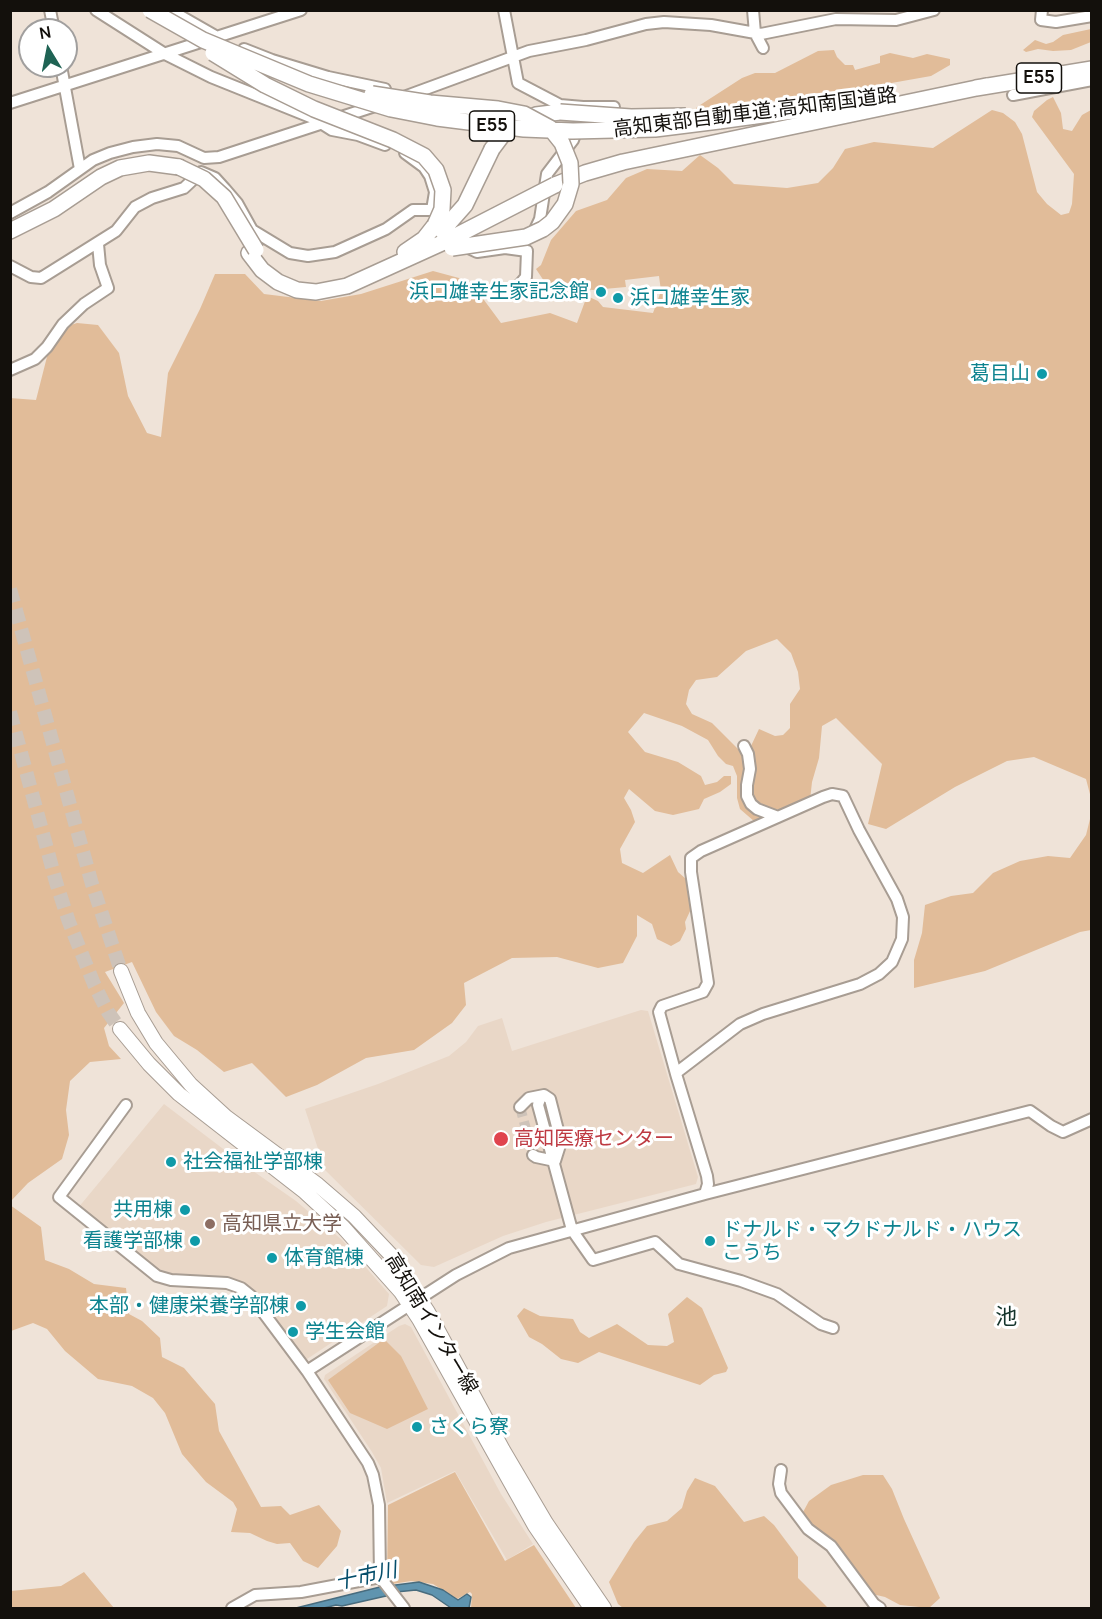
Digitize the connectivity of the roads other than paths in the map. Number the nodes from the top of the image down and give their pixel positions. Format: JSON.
{"nodes":[{"id":1,"x":96,"y":10,"type":"edge"},
{"id":2,"x":144,"y":10,"type":"edge"},
{"id":3,"x":150,"y":10,"type":"edge"},
{"id":4,"x":170,"y":10,"type":"edge"},
{"id":5,"x":301,"y":10,"type":"edge"},
{"id":6,"x":504,"y":10,"type":"edge"},
{"id":7,"x":753,"y":10,"type":"edge"},
{"id":8,"x":934,"y":10,"type":"edge"},
{"id":9,"x":1042,"y":10,"type":"edge"},
{"id":10,"x":112,"y":14,"type":"edge"},
{"id":11,"x":1092,"y":16,"type":"edge"},
{"id":12,"x":755,"y":33,"type":"junction"},
{"id":13,"x":216,"y":36,"type":"junction"},
{"id":14,"x":763,"y":48,"type":"dead end"},
{"id":15,"x":165,"y":54,"type":"junction"},
{"id":16,"x":513,"y":57,"type":"junction"},
{"id":17,"x":272,"y":65,"type":"junction"},
{"id":18,"x":1092,"y":69,"type":"edge"},
{"id":19,"x":63,"y":78,"type":"edge"},
{"id":20,"x":1092,"y":80,"type":"edge"},
{"id":21,"x":64,"y":86,"type":"junction"},
{"id":22,"x":986,"y":86,"type":"junction"},
{"id":23,"x":1012,"y":95,"type":"dead end"},
{"id":24,"x":257,"y":96,"type":"junction"},
{"id":25,"x":405,"y":96,"type":"junction"},
{"id":26,"x":10,"y":103,"type":"edge"},
{"id":27,"x":583,"y":107,"type":"junction"},
{"id":28,"x":614,"y":107,"type":"dead end"},
{"id":29,"x":718,"y":118,"type":"junction"},
{"id":30,"x":323,"y":124,"type":"junction"},
{"id":31,"x":204,"y":158,"type":"junction"},
{"id":32,"x":80,"y":169,"type":"junction"},
{"id":33,"x":178,"y":171,"type":"junction"},
{"id":34,"x":201,"y":172,"type":"junction"},
{"id":35,"x":432,"y":210,"type":"junction"},
{"id":36,"x":10,"y":213,"type":"edge"},
{"id":37,"x":10,"y":231,"type":"edge"},
{"id":38,"x":443,"y":237,"type":"junction"},
{"id":39,"x":10,"y":238,"type":"edge"},
{"id":40,"x":98,"y":244,"type":"junction"},
{"id":41,"x":253,"y":251,"type":"junction"},
{"id":42,"x":527,"y":251,"type":"junction"},
{"id":43,"x":10,"y":266,"type":"edge"},
{"id":44,"x":515,"y":290,"type":"dead end"},
{"id":45,"x":10,"y":370,"type":"edge"},
{"id":46,"x":744,"y":746,"type":"dead end"},
{"id":47,"x":778,"y":817,"type":"junction"},
{"id":48,"x":121,"y":971,"type":"tunnel mouth"},
{"id":49,"x":120,"y":1029,"type":"tunnel mouth"},
{"id":50,"x":676,"y":1072,"type":"junction"},
{"id":51,"x":537,"y":1096,"type":"junction"},
{"id":52,"x":126,"y":1105,"type":"dead end"},
{"id":53,"x":520,"y":1107,"type":"dead end"},
{"id":54,"x":1092,"y":1119,"type":"edge"},
{"id":55,"x":533,"y":1155,"type":"dead end"},
{"id":56,"x":555,"y":1161,"type":"junction"},
{"id":57,"x":705,"y":1194,"type":"junction"},
{"id":58,"x":572,"y":1230,"type":"junction"},
{"id":59,"x":415,"y":1303,"type":"junction"},
{"id":60,"x":833,"y":1328,"type":"dead end"},
{"id":61,"x":307,"y":1371,"type":"junction"},
{"id":62,"x":781,"y":1470,"type":"dead end"},
{"id":63,"x":381,"y":1580,"type":"junction"},
{"id":64,"x":232,"y":1608,"type":"edge"},
{"id":65,"x":404,"y":1608,"type":"edge"},
{"id":66,"x":591,"y":1608,"type":"edge"},
{"id":67,"x":604,"y":1608,"type":"edge"},
{"id":68,"x":880,"y":1608,"type":"edge"}],
"edges":[{"from":1,"to":10,"type":"street"},
{"from":2,"to":38,"type":"highway","bridge":true},
{"from":3,"to":17,"type":"highway","name":"高知東部自動車道;高知南国道路","number":"E55","bridge":true},
{"from":4,"to":13,"type":"street"},
{"from":5,"to":13,"type":"street"},
{"from":6,"to":16,"type":"street"},
{"from":7,"to":12,"type":"street"},
{"from":8,"to":12,"type":"street"},
{"from":9,"to":11,"type":"street"},
{"from":10,"to":15,"type":"street"},
{"from":12,"to":14,"type":"street"},
{"from":12,"to":16,"type":"street"},
{"from":13,"to":15,"type":"street"},
{"from":13,"to":17,"type":"street"},
{"from":15,"to":21,"type":"street"},
{"from":15,"to":24,"type":"street"},
{"from":16,"to":25,"type":"street"},
{"from":16,"to":27,"type":"street"},
{"from":17,"to":24,"type":"street"},
{"from":17,"to":25,"type":"street"},
{"from":17,"to":29,"type":"highway","name":"高知東部自動車道;高知南国道路","number":"E55","bridge":true},
{"from":17,"to":38,"type":"highway","bridge":true},
{"from":18,"to":22,"type":"highway","name":"高知東部自動車道;高知南国道路","number":"E55"},
{"from":19,"to":21,"type":"street"},
{"from":20,"to":23,"type":"street"},
{"from":21,"to":26,"type":"street"},
{"from":21,"to":32,"type":"street"},
{"from":22,"to":29,"type":"highway","name":"高知東部自動車道;高知南国道路","number":"E55"},
{"from":22,"to":38,"type":"highway","bridge":true},
{"from":24,"to":30,"type":"street"},
{"from":25,"to":30,"type":"street"},
{"from":27,"to":28,"type":"street"},
{"from":27,"to":42,"type":"street"},
{"from":29,"to":38,"type":"highway","bridge":true},
{"from":30,"to":31,"type":"street"},
{"from":30,"to":35,"type":"street"},
{"from":31,"to":32,"type":"street"},
{"from":31,"to":34,"type":"street"},
{"from":32,"to":36,"type":"street"},
{"from":33,"to":37,"type":"highway"},
{"from":33,"to":39,"type":"highway"},
{"from":33,"to":41,"type":"highway"},
{"from":34,"to":35,"type":"street"},
{"from":34,"to":40,"type":"street"},
{"from":35,"to":42,"type":"street"},
{"from":38,"to":41,"type":"highway"},
{"from":38,"to":41,"type":"highway"},
{"from":40,"to":43,"type":"street"},
{"from":40,"to":45,"type":"street"},
{"from":42,"to":44,"type":"street"},
{"from":46,"to":47,"type":"street"},
{"from":47,"to":50,"type":"street"},
{"from":47,"to":50,"type":"street"},
{"from":48,"to":59,"type":"main road","name":"高知南インター線"},
{"from":49,"to":59,"type":"main road","name":"高知南インター線"},
{"from":50,"to":57,"type":"street"},
{"from":51,"to":53,"type":"street"},
{"from":51,"to":56,"type":"street"},
{"from":51,"to":56,"type":"street"},
{"from":52,"to":61,"type":"street"},
{"from":54,"to":57,"type":"street"},
{"from":55,"to":56,"type":"street"},
{"from":56,"to":58,"type":"street"},
{"from":57,"to":58,"type":"street"},
{"from":58,"to":59,"type":"street"},
{"from":58,"to":60,"type":"street"},
{"from":59,"to":61,"type":"street"},
{"from":59,"to":66,"type":"main road","name":"高知南インター線"},
{"from":59,"to":67,"type":"main road","name":"高知南インター線"},
{"from":61,"to":63,"type":"street"},
{"from":62,"to":68,"type":"street"},
{"from":63,"to":64,"type":"street"},
{"from":63,"to":65,"type":"street"}]}
